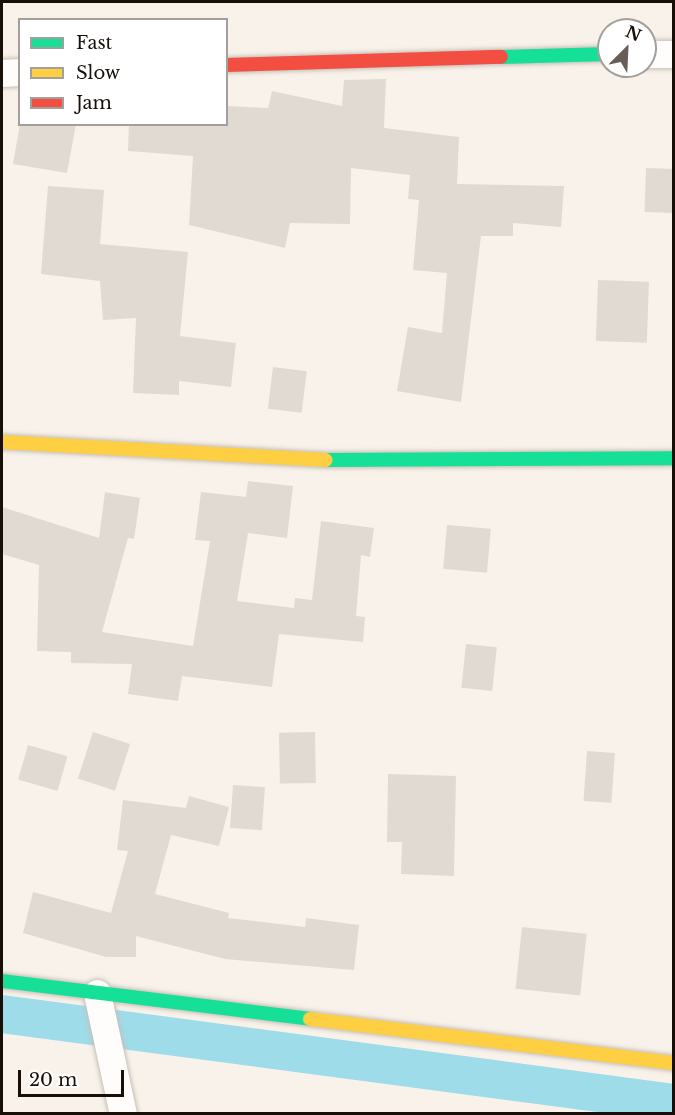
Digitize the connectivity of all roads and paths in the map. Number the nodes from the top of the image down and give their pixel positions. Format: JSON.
{"nodes":[{"id":1,"x":597,"y":54,"type":"edge"},
{"id":2,"x":657,"y":54,"type":"edge"},
{"id":3,"x":674,"y":54,"type":"edge"},
{"id":4,"x":228,"y":65,"type":"edge"},
{"id":5,"x":18,"y":72,"type":"edge"},
{"id":6,"x":2,"y":73,"type":"edge"},
{"id":7,"x":2,"y":442,"type":"edge"},
{"id":8,"x":674,"y":458,"type":"edge"},
{"id":9,"x":2,"y":981,"type":"edge"},
{"id":10,"x":97,"y":993,"type":"junction"},
{"id":11,"x":674,"y":1063,"type":"edge"},
{"id":12,"x":123,"y":1113,"type":"edge"}],
"edges":[{"from":1,"to":4,"type":"street"},
{"from":2,"to":3,"type":"street"},
{"from":5,"to":6,"type":"street"},
{"from":7,"to":8,"type":"street"},
{"from":9,"to":10,"type":"street"},
{"from":10,"to":11,"type":"street"},
{"from":10,"to":12,"type":"street"}]}
